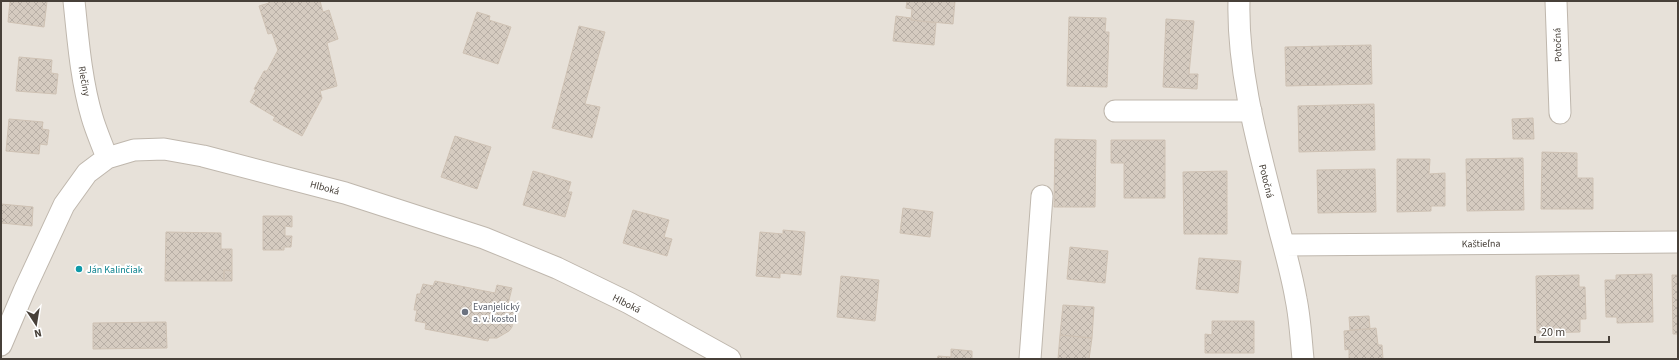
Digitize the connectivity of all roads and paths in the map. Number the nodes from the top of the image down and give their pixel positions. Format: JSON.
{"nodes":[{"id":1,"x":74,"y":1,"type":"edge"},
{"id":2,"x":1239,"y":1,"type":"edge"},
{"id":3,"x":1556,"y":1,"type":"edge"},
{"id":4,"x":1115,"y":111,"type":"dead end"},
{"id":5,"x":1252,"y":111,"type":"junction"},
{"id":6,"x":1560,"y":113,"type":"dead end"},
{"id":7,"x":107,"y":158,"type":"junction"},
{"id":8,"x":1042,"y":196,"type":"dead end"},
{"id":9,"x":1678,"y":242,"type":"edge"},
{"id":10,"x":1284,"y":245,"type":"junction"},
{"id":11,"x":1,"y":345,"type":"edge"},
{"id":12,"x":730,"y":359,"type":"edge"},
{"id":13,"x":1030,"y":359,"type":"edge"},
{"id":14,"x":1303,"y":359,"type":"edge"}],
"edges":[{"from":1,"to":7,"type":"street","name":"Riečiny"},
{"from":2,"to":5,"type":"street","name":"Potočná"},
{"from":3,"to":6,"type":"street","name":"Potočná"},
{"from":4,"to":5,"type":"street"},
{"from":5,"to":10,"type":"street","name":"Potočná"},
{"from":7,"to":11,"type":"street","name":"Hlboká"},
{"from":7,"to":12,"type":"street","name":"Hlboká"},
{"from":8,"to":13,"type":"street"},
{"from":9,"to":10,"type":"street","name":"Kaštieľna"},
{"from":10,"to":14,"type":"street","name":"Potočná"}]}
